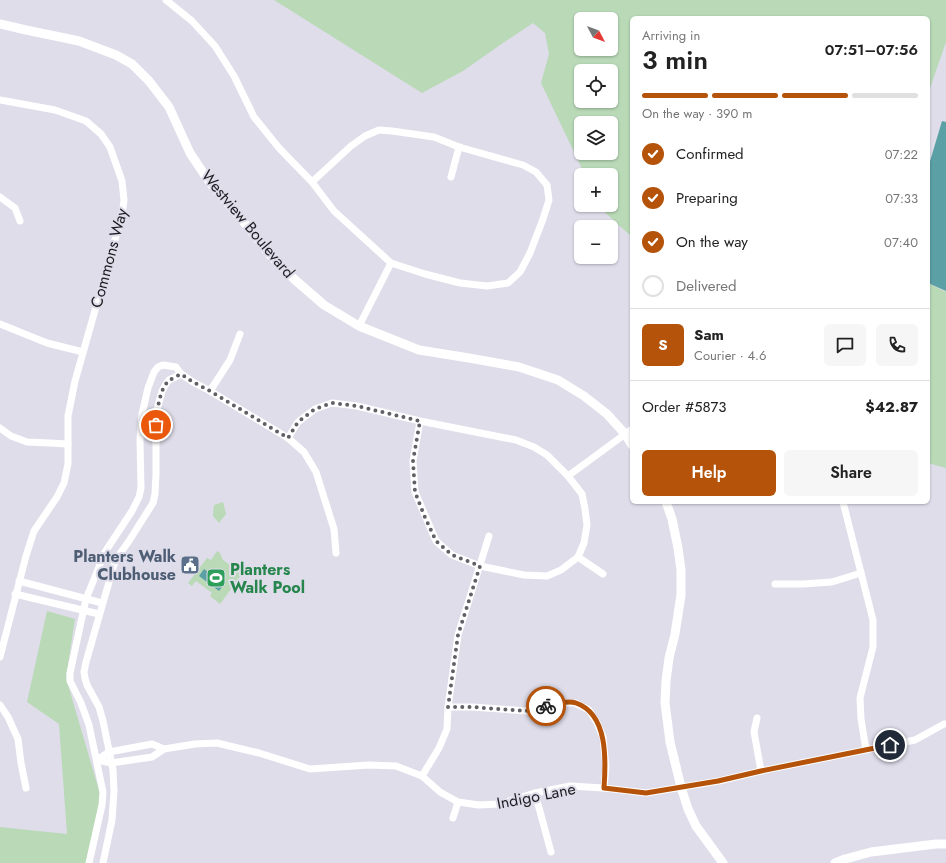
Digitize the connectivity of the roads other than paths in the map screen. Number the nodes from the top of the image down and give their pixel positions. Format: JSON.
{"nodes":[{"id":1,"x":166,"y":0,"type":"edge"},
{"id":2,"x":0,"y":24,"type":"edge"},
{"id":3,"x":0,"y":100,"type":"edge"},
{"id":4,"x":459,"y":147,"type":"junction"},
{"id":5,"x":450,"y":177,"type":"dead end"},
{"id":6,"x":312,"y":182,"type":"junction"},
{"id":7,"x":0,"y":197,"type":"edge"},
{"id":8,"x":20,"y":221,"type":"dead end"},
{"id":9,"x":391,"y":263,"type":"junction"},
{"id":10,"x":0,"y":324,"type":"edge"},
{"id":11,"x":359,"y":326,"type":"junction"},
{"id":12,"x":240,"y":334,"type":"dead end"},
{"id":13,"x":83,"y":352,"type":"junction"},
{"id":14,"x":181,"y":374,"type":"junction"},
{"id":15,"x":210,"y":391,"type":"junction"},
{"id":16,"x":420,"y":421,"type":"junction"},
{"id":17,"x":0,"y":428,"type":"edge"},
{"id":18,"x":628,"y":431,"type":"edge"},
{"id":19,"x":288,"y":438,"type":"junction"},
{"id":20,"x":68,"y":444,"type":"junction"},
{"id":21,"x":568,"y":476,"type":"junction"},
{"id":22,"x":667,"y":504,"type":"edge"},
{"id":23,"x":843,"y":504,"type":"edge"},
{"id":24,"x":133,"y":508,"type":"junction"},
{"id":25,"x":146,"y":515,"type":"junction"},
{"id":26,"x":116,"y":534,"type":"junction"},
{"id":27,"x":490,"y":536,"type":"dead end"},
{"id":28,"x":129,"y":541,"type":"junction"},
{"id":29,"x":336,"y":553,"type":"dead end"},
{"id":30,"x":578,"y":557,"type":"junction"},
{"id":31,"x":480,"y":566,"type":"junction"},
{"id":32,"x":861,"y":573,"type":"junction"},
{"id":33,"x":603,"y":574,"type":"dead end"},
{"id":34,"x":19,"y":582,"type":"junction"},
{"id":35,"x":775,"y":584,"type":"dead end"},
{"id":36,"x":16,"y":594,"type":"junction"},
{"id":37,"x":86,"y":599,"type":"junction"},
{"id":38,"x":102,"y":603,"type":"junction"},
{"id":39,"x":84,"y":611,"type":"junction"},
{"id":40,"x":99,"y":614,"type":"junction"},
{"id":41,"x":0,"y":657,"type":"edge"},
{"id":42,"x":0,"y":705,"type":"edge"},
{"id":43,"x":448,"y":707,"type":"junction"},
{"id":44,"x":757,"y":718,"type":"dead end"},
{"id":45,"x":944,"y":724,"type":"dead end"},
{"id":46,"x":164,"y":749,"type":"junction"},
{"id":47,"x":866,"y":750,"type":"junction"},
{"id":48,"x":109,"y":752,"type":"junction"},
{"id":49,"x":97,"y":760,"type":"junction"},
{"id":50,"x":112,"y":764,"type":"junction"},
{"id":51,"x":761,"y":771,"type":"junction"},
{"id":52,"x":422,"y":776,"type":"junction"},
{"id":53,"x":681,"y":787,"type":"junction"},
{"id":54,"x":26,"y":788,"type":"dead end"},
{"id":55,"x":604,"y":788,"type":"junction"},
{"id":56,"x":535,"y":793,"type":"junction"},
{"id":57,"x":458,"y":802,"type":"junction"},
{"id":58,"x":453,"y":818,"type":"dead end"},
{"id":59,"x":946,"y":844,"type":"edge"},
{"id":60,"x":551,"y":852,"type":"dead end"},
{"id":61,"x":89,"y":863,"type":"edge"},
{"id":62,"x":103,"y":863,"type":"edge"},
{"id":63,"x":723,"y":863,"type":"edge"},
{"id":64,"x":835,"y":863,"type":"edge"}],
"edges":[{"from":1,"to":6,"type":"street"},
{"from":2,"to":11,"type":"street","name":"Westview Boulevard"},
{"from":3,"to":13,"type":"street","name":"Commons Way"},
{"from":4,"to":5,"type":"street"},
{"from":4,"to":6,"type":"street"},
{"from":4,"to":9,"type":"street"},
{"from":6,"to":9,"type":"street"},
{"from":7,"to":8,"type":"street"},
{"from":9,"to":11,"type":"street"},
{"from":10,"to":13,"type":"street"},
{"from":11,"to":18,"type":"street","name":"Westview Boulevard"},
{"from":12,"to":15,"type":"street"},
{"from":13,"to":20,"type":"street","name":"Commons Way"},
{"from":14,"to":15,"type":"street"},
{"from":14,"to":24,"type":"street"},
{"from":14,"to":25,"type":"street"},
{"from":15,"to":19,"type":"street"},
{"from":16,"to":19,"type":"street"},
{"from":16,"to":21,"type":"street"},
{"from":16,"to":31,"type":"street"},
{"from":17,"to":20,"type":"street"},
{"from":18,"to":21,"type":"street"},
{"from":19,"to":29,"type":"street"},
{"from":20,"to":34,"type":"street","name":"Commons Way"},
{"from":21,"to":30,"type":"street"},
{"from":22,"to":53,"type":"street"},
{"from":23,"to":32,"type":"street"},
{"from":24,"to":25,"type":"street"},
{"from":24,"to":26,"type":"street"},
{"from":25,"to":28,"type":"street"},
{"from":26,"to":28,"type":"street"},
{"from":26,"to":37,"type":"street"},
{"from":27,"to":31,"type":"street"},
{"from":28,"to":38,"type":"street"},
{"from":30,"to":31,"type":"street"},
{"from":30,"to":33,"type":"street"},
{"from":31,"to":43,"type":"street"},
{"from":32,"to":35,"type":"street"},
{"from":32,"to":47,"type":"street"},
{"from":34,"to":36,"type":"street","name":"Commons Way"},
{"from":34,"to":37,"type":"street"},
{"from":36,"to":39,"type":"street"},
{"from":36,"to":41,"type":"street","name":"Commons Way"},
{"from":37,"to":38,"type":"street"},
{"from":37,"to":39,"type":"street"},
{"from":38,"to":40,"type":"street"},
{"from":39,"to":40,"type":"street"},
{"from":39,"to":49,"type":"street"},
{"from":40,"to":48,"type":"street"},
{"from":42,"to":54,"type":"street"},
{"from":43,"to":52,"type":"street"},
{"from":43,"to":55,"type":"street"},
{"from":44,"to":51,"type":"street"},
{"from":45,"to":47,"type":"street","name":"Indigo Lane"},
{"from":46,"to":48,"type":"street","name":"Indigo Lane"},
{"from":46,"to":50,"type":"street","name":"Indigo Lane"},
{"from":46,"to":52,"type":"street","name":"Indigo Lane"},
{"from":47,"to":51,"type":"street","name":"Indigo Lane"},
{"from":48,"to":49,"type":"street","name":"Indigo Lane"},
{"from":48,"to":50,"type":"street"},
{"from":49,"to":50,"type":"street","name":"Indigo Lane"},
{"from":49,"to":61,"type":"street"},
{"from":50,"to":62,"type":"street"},
{"from":51,"to":53,"type":"street","name":"Indigo Lane"},
{"from":52,"to":57,"type":"street","name":"Indigo Lane"},
{"from":53,"to":55,"type":"street","name":"Indigo Lane"},
{"from":53,"to":63,"type":"street"},
{"from":55,"to":56,"type":"street","name":"Indigo Lane"},
{"from":56,"to":57,"type":"street","name":"Indigo Lane"},
{"from":56,"to":60,"type":"street"},
{"from":57,"to":58,"type":"street"},
{"from":59,"to":64,"type":"street"}]}
